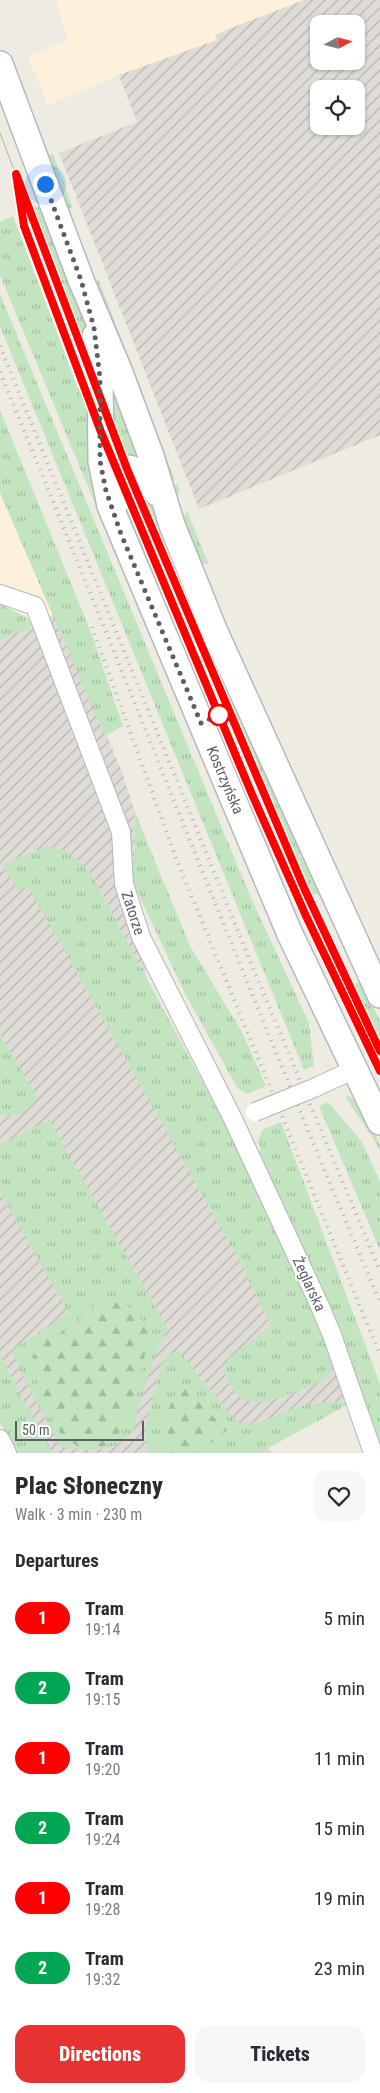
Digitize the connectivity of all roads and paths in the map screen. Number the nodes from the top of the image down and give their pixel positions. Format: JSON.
{"nodes":[{"id":1,"x":0,"y":64,"type":"edge"},
{"id":2,"x":81,"y":280,"type":"junction"},
{"id":3,"x":172,"y":525,"type":"junction"},
{"id":4,"x":121,"y":534,"type":"junction"},
{"id":5,"x":0,"y":594,"type":"edge"},
{"id":6,"x":380,"y":995,"type":"edge"},
{"id":7,"x":355,"y":1069,"type":"junction"},
{"id":8,"x":233,"y":1119,"type":"junction"},
{"id":9,"x":380,"y":1122,"type":"edge"},
{"id":10,"x":0,"y":1439,"type":"edge"},
{"id":11,"x":7,"y":1453,"type":"edge"},
{"id":12,"x":373,"y":1453,"type":"edge"}],
"edges":[{"from":1,"to":2,"type":"main road","name":"Kostrzyńska"},
{"from":2,"to":3,"type":"main road","name":"Kostrzyńska"},
{"from":2,"to":4,"type":"main road","name":"Kostrzyńska"},
{"from":3,"to":4,"type":"main road"},
{"from":3,"to":6,"type":"main road","name":"Kostrzyńska"},
{"from":4,"to":7,"type":"main road","name":"Kostrzyńska"},
{"from":5,"to":8,"type":"street","name":"Zatorze"},
{"from":7,"to":8,"type":"street","bridge":true},
{"from":7,"to":9,"type":"main road","name":"Kostrzyńska"},
{"from":8,"to":12,"type":"street","name":"Żeglarska"},
{"from":10,"to":11,"type":"street"}]}
